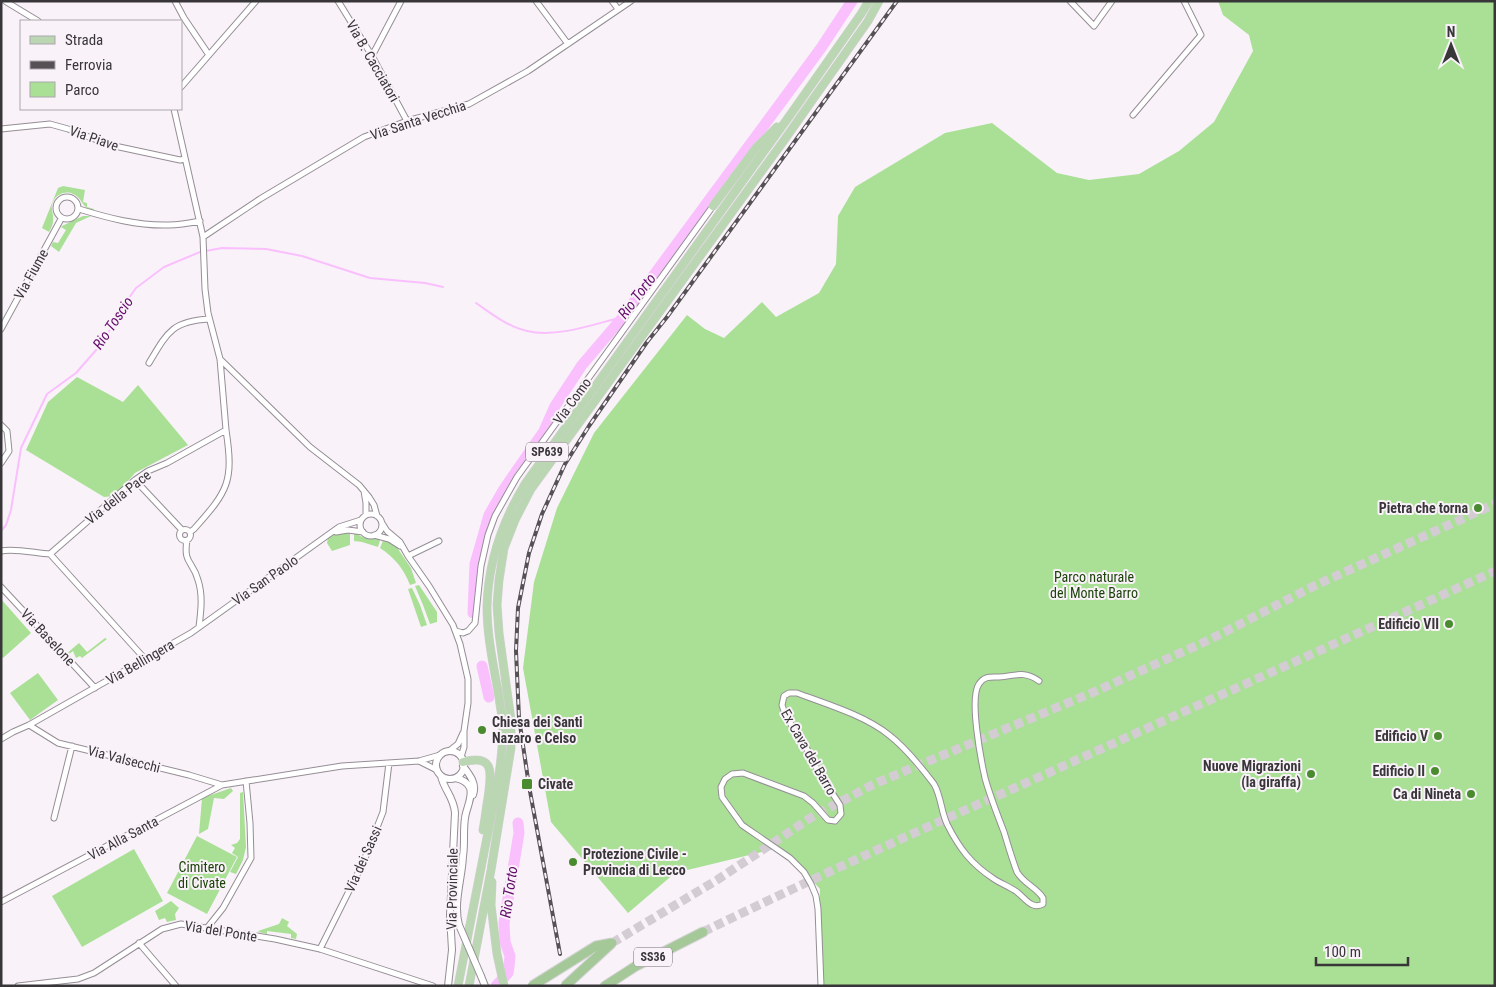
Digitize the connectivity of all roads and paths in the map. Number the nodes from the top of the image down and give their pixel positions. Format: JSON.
{"nodes":[{"id":1,"x":5,"y":1,"type":"edge"},
{"id":2,"x":175,"y":1,"type":"edge"},
{"id":3,"x":256,"y":1,"type":"edge"},
{"id":4,"x":338,"y":1,"type":"edge"},
{"id":5,"x":401,"y":1,"type":"edge"},
{"id":6,"x":536,"y":1,"type":"edge"},
{"id":7,"x":612,"y":1,"type":"edge"},
{"id":8,"x":631,"y":1,"type":"edge"},
{"id":9,"x":868,"y":1,"type":"edge"},
{"id":10,"x":879,"y":1,"type":"edge"},
{"id":11,"x":1070,"y":1,"type":"edge"},
{"id":12,"x":1112,"y":1,"type":"edge"},
{"id":13,"x":1184,"y":1,"type":"edge"},
{"id":14,"x":618,"y":9,"type":"junction"},
{"id":15,"x":36,"y":20,"type":"edge"},
{"id":16,"x":568,"y":44,"type":"junction"},
{"id":17,"x":209,"y":55,"type":"junction"},
{"id":18,"x":372,"y":56,"type":"junction"},
{"id":19,"x":182,"y":86,"type":"edge"},
{"id":20,"x":174,"y":110,"type":"edge"},
{"id":21,"x":793,"y":111,"type":"junction"},
{"id":22,"x":1134,"y":116,"type":"dead end"},
{"id":23,"x":407,"y":121,"type":"junction"},
{"id":24,"x":1,"y":129,"type":"edge"},
{"id":25,"x":186,"y":159,"type":"junction"},
{"id":26,"x":713,"y":206,"type":"joint"},
{"id":27,"x":78,"y":209,"type":"junction"},
{"id":28,"x":62,"y":219,"type":"junction"},
{"id":29,"x":200,"y":222,"type":"junction"},
{"id":30,"x":203,"y":237,"type":"junction"},
{"id":31,"x":209,"y":319,"type":"junction"},
{"id":32,"x":1,"y":329,"type":"edge"},
{"id":33,"x":220,"y":358,"type":"junction"},
{"id":34,"x":149,"y":362,"type":"dead end"},
{"id":35,"x":1,"y":425,"type":"edge"},
{"id":36,"x":226,"y":430,"type":"junction"},
{"id":37,"x":1,"y":463,"type":"edge"},
{"id":38,"x":135,"y":480,"type":"junction"},
{"id":39,"x":364,"y":491,"type":"junction"},
{"id":40,"x":377,"y":516,"type":"junction"},
{"id":41,"x":363,"y":518,"type":"junction"},
{"id":42,"x":382,"y":523,"type":"junction"},
{"id":43,"x":182,"y":530,"type":"junction"},
{"id":44,"x":190,"y":532,"type":"junction"},
{"id":45,"x":363,"y":532,"type":"junction"},
{"id":46,"x":330,"y":534,"type":"junction"},
{"id":47,"x":374,"y":535,"type":"junction"},
{"id":48,"x":187,"y":540,"type":"junction"},
{"id":49,"x":439,"y":541,"type":"dead end"},
{"id":50,"x":404,"y":549,"type":"junction"},
{"id":51,"x":1,"y":551,"type":"edge"},
{"id":52,"x":50,"y":554,"type":"junction"},
{"id":53,"x":408,"y":556,"type":"junction"},
{"id":54,"x":1,"y":587,"type":"edge"},
{"id":55,"x":199,"y":627,"type":"junction"},
{"id":56,"x":456,"y":631,"type":"junction"},
{"id":57,"x":145,"y":659,"type":"junction"},
{"id":58,"x":1039,"y":681,"type":"dead end"},
{"id":59,"x":95,"y":688,"type":"junction"},
{"id":60,"x":29,"y":725,"type":"junction"},
{"id":61,"x":464,"y":731,"type":"junction"},
{"id":62,"x":1,"y":740,"type":"edge"},
{"id":63,"x":72,"y":746,"type":"junction"},
{"id":64,"x":449,"y":751,"type":"junction"},
{"id":65,"x":440,"y":755,"type":"junction"},
{"id":66,"x":419,"y":761,"type":"junction"},
{"id":67,"x":462,"y":762,"type":"junction"},
{"id":68,"x":389,"y":763,"type":"junction"},
{"id":69,"x":439,"y":773,"type":"junction"},
{"id":70,"x":453,"y":778,"type":"junction"},
{"id":71,"x":246,"y":781,"type":"junction"},
{"id":72,"x":222,"y":785,"type":"junction"},
{"id":73,"x":449,"y":793,"type":"junction"},
{"id":74,"x":469,"y":803,"type":"junction"},
{"id":75,"x":54,"y":818,"type":"dead end"},
{"id":76,"x":491,"y":870,"type":"junction"},
{"id":77,"x":478,"y":878,"type":"junction"},
{"id":78,"x":1,"y":902,"type":"edge"},
{"id":79,"x":207,"y":928,"type":"junction"},
{"id":80,"x":703,"y":932,"type":"tunnel mouth"},
{"id":81,"x":139,"y":943,"type":"junction"},
{"id":82,"x":320,"y":949,"type":"junction"},
{"id":83,"x":636,"y":966,"type":"junction"},
{"id":84,"x":504,"y":984,"type":"edge"},
{"id":85,"x":28,"y":985,"type":"edge"},
{"id":86,"x":18,"y":986,"type":"edge"},
{"id":87,"x":176,"y":986,"type":"edge"},
{"id":88,"x":433,"y":986,"type":"edge"},
{"id":89,"x":448,"y":986,"type":"edge"},
{"id":90,"x":458,"y":986,"type":"edge"},
{"id":91,"x":469,"y":986,"type":"edge"},
{"id":92,"x":485,"y":986,"type":"edge"},
{"id":93,"x":532,"y":986,"type":"edge"},
{"id":94,"x":565,"y":986,"type":"edge"},
{"id":95,"x":605,"y":986,"type":"edge"},
{"id":96,"x":612,"y":986,"type":"edge"},
{"id":97,"x":821,"y":986,"type":"edge"}],
"edges":[{"from":1,"to":15,"type":"street"},
{"from":2,"to":17,"type":"street"},
{"from":3,"to":17,"type":"street"},
{"from":4,"to":18,"type":"street","name":"Via B. Cacciatori"},
{"from":5,"to":18,"type":"street"},
{"from":6,"to":16,"type":"street"},
{"from":7,"to":14,"type":"street"},
{"from":8,"to":14,"type":"street","name":"Via Santa Vecchia"},
{"from":9,"to":21,"type":"main road","number":"SP639"},
{"from":10,"to":76,"type":"main road","number":"SP639"},
{"from":11,"to":12,"type":"street"},
{"from":13,"to":22,"type":"street"},
{"from":14,"to":16,"type":"street","name":"Via Santa Vecchia"},
{"from":16,"to":23,"type":"street","name":"Via Santa Vecchia"},
{"from":17,"to":19,"type":"street"},
{"from":18,"to":23,"type":"street","name":"Via B. Cacciatori"},
{"from":20,"to":25,"type":"street"},
{"from":21,"to":26,"type":"main road"},
{"from":21,"to":77,"type":"main road","number":"SP639"},
{"from":23,"to":30,"type":"street","name":"Via Santa Vecchia"},
{"from":24,"to":25,"type":"street","name":"Via Piave"},
{"from":25,"to":29,"type":"street"},
{"from":26,"to":56,"type":"street","name":"Via Como"},
{"from":27,"to":28,"type":"street"},
{"from":27,"to":28,"type":"street"},
{"from":27,"to":29,"type":"street"},
{"from":28,"to":32,"type":"street","name":"Via Fiume"},
{"from":29,"to":30,"type":"street"},
{"from":30,"to":31,"type":"street"},
{"from":31,"to":33,"type":"street"},
{"from":31,"to":34,"type":"street"},
{"from":33,"to":36,"type":"street"},
{"from":33,"to":39,"type":"street"},
{"from":35,"to":37,"type":"street"},
{"from":36,"to":38,"type":"street","name":"Via della Pace"},
{"from":36,"to":44,"type":"street"},
{"from":38,"to":43,"type":"street"},
{"from":38,"to":52,"type":"street","name":"Via della Pace"},
{"from":39,"to":40,"type":"street"},
{"from":39,"to":41,"type":"street"},
{"from":40,"to":41,"type":"street"},
{"from":40,"to":42,"type":"street"},
{"from":41,"to":45,"type":"street"},
{"from":41,"to":46,"type":"street","name":"Via San Paolo"},
{"from":42,"to":47,"type":"street"},
{"from":42,"to":50,"type":"street"},
{"from":43,"to":44,"type":"street"},
{"from":43,"to":48,"type":"street"},
{"from":44,"to":48,"type":"street"},
{"from":45,"to":46,"type":"street","name":"Via San Paolo"},
{"from":45,"to":47,"type":"street"},
{"from":46,"to":55,"type":"street","name":"Via San Paolo"},
{"from":47,"to":50,"type":"street"},
{"from":48,"to":55,"type":"street"},
{"from":49,"to":53,"type":"street"},
{"from":50,"to":53,"type":"street"},
{"from":51,"to":52,"type":"street"},
{"from":52,"to":57,"type":"street"},
{"from":53,"to":56,"type":"street"},
{"from":54,"to":59,"type":"street","name":"Via Baselone"},
{"from":55,"to":57,"type":"street","name":"Via Bellingera"},
{"from":56,"to":61,"type":"street"},
{"from":57,"to":59,"type":"street","name":"Via Bellingera"},
{"from":58,"to":97,"type":"street","name":"Ex Cava del Barro"},
{"from":59,"to":60,"type":"street","name":"Via Bellingera"},
{"from":60,"to":62,"type":"street","name":"Via Bellingera"},
{"from":60,"to":63,"type":"street","name":"Via Valsecchi"},
{"from":61,"to":64,"type":"street"},
{"from":61,"to":67,"type":"street"},
{"from":63,"to":72,"type":"street","name":"Via Valsecchi"},
{"from":63,"to":75,"type":"street"},
{"from":64,"to":65,"type":"street"},
{"from":64,"to":67,"type":"street"},
{"from":65,"to":66,"type":"street"},
{"from":65,"to":69,"type":"street"},
{"from":66,"to":68,"type":"street"},
{"from":66,"to":69,"type":"street"},
{"from":67,"to":70,"type":"street"},
{"from":67,"to":74,"type":"street"},
{"from":67,"to":77,"type":"main road"},
{"from":68,"to":71,"type":"street"},
{"from":68,"to":82,"type":"street","name":"Via dei Sassi"},
{"from":69,"to":70,"type":"street"},
{"from":69,"to":73,"type":"street","name":"Via Provinciale"},
{"from":70,"to":73,"type":"street","name":"Via Provinciale"},
{"from":70,"to":74,"type":"street"},
{"from":71,"to":72,"type":"street"},
{"from":71,"to":79,"type":"street"},
{"from":72,"to":78,"type":"street","name":"Via Alla Santa"},
{"from":73,"to":89,"type":"street","name":"Via Provinciale"},
{"from":74,"to":92,"type":"street","bridge":true},
{"from":76,"to":84,"type":"main road"},
{"from":76,"to":91,"type":"main road","number":"SP639"},
{"from":77,"to":90,"type":"main road","number":"SP639"},
{"from":79,"to":81,"type":"street","name":"Via del Ponte"},
{"from":79,"to":82,"type":"street","name":"Via del Ponte"},
{"from":80,"to":83,"type":"highway","number":"SS36"},
{"from":81,"to":85,"type":"street","name":"Via del Ponte"},
{"from":81,"to":87,"type":"street"},
{"from":82,"to":88,"type":"street","name":"Via del Ponte"},
{"from":83,"to":95,"type":"highway","number":"SS36"},
{"from":83,"to":96,"type":"highway","number":"SS36"},
{"from":85,"to":86,"type":"street","name":"Via del Ponte"},
{"from":93,"to":94,"type":"highway","bridge":true}]}
